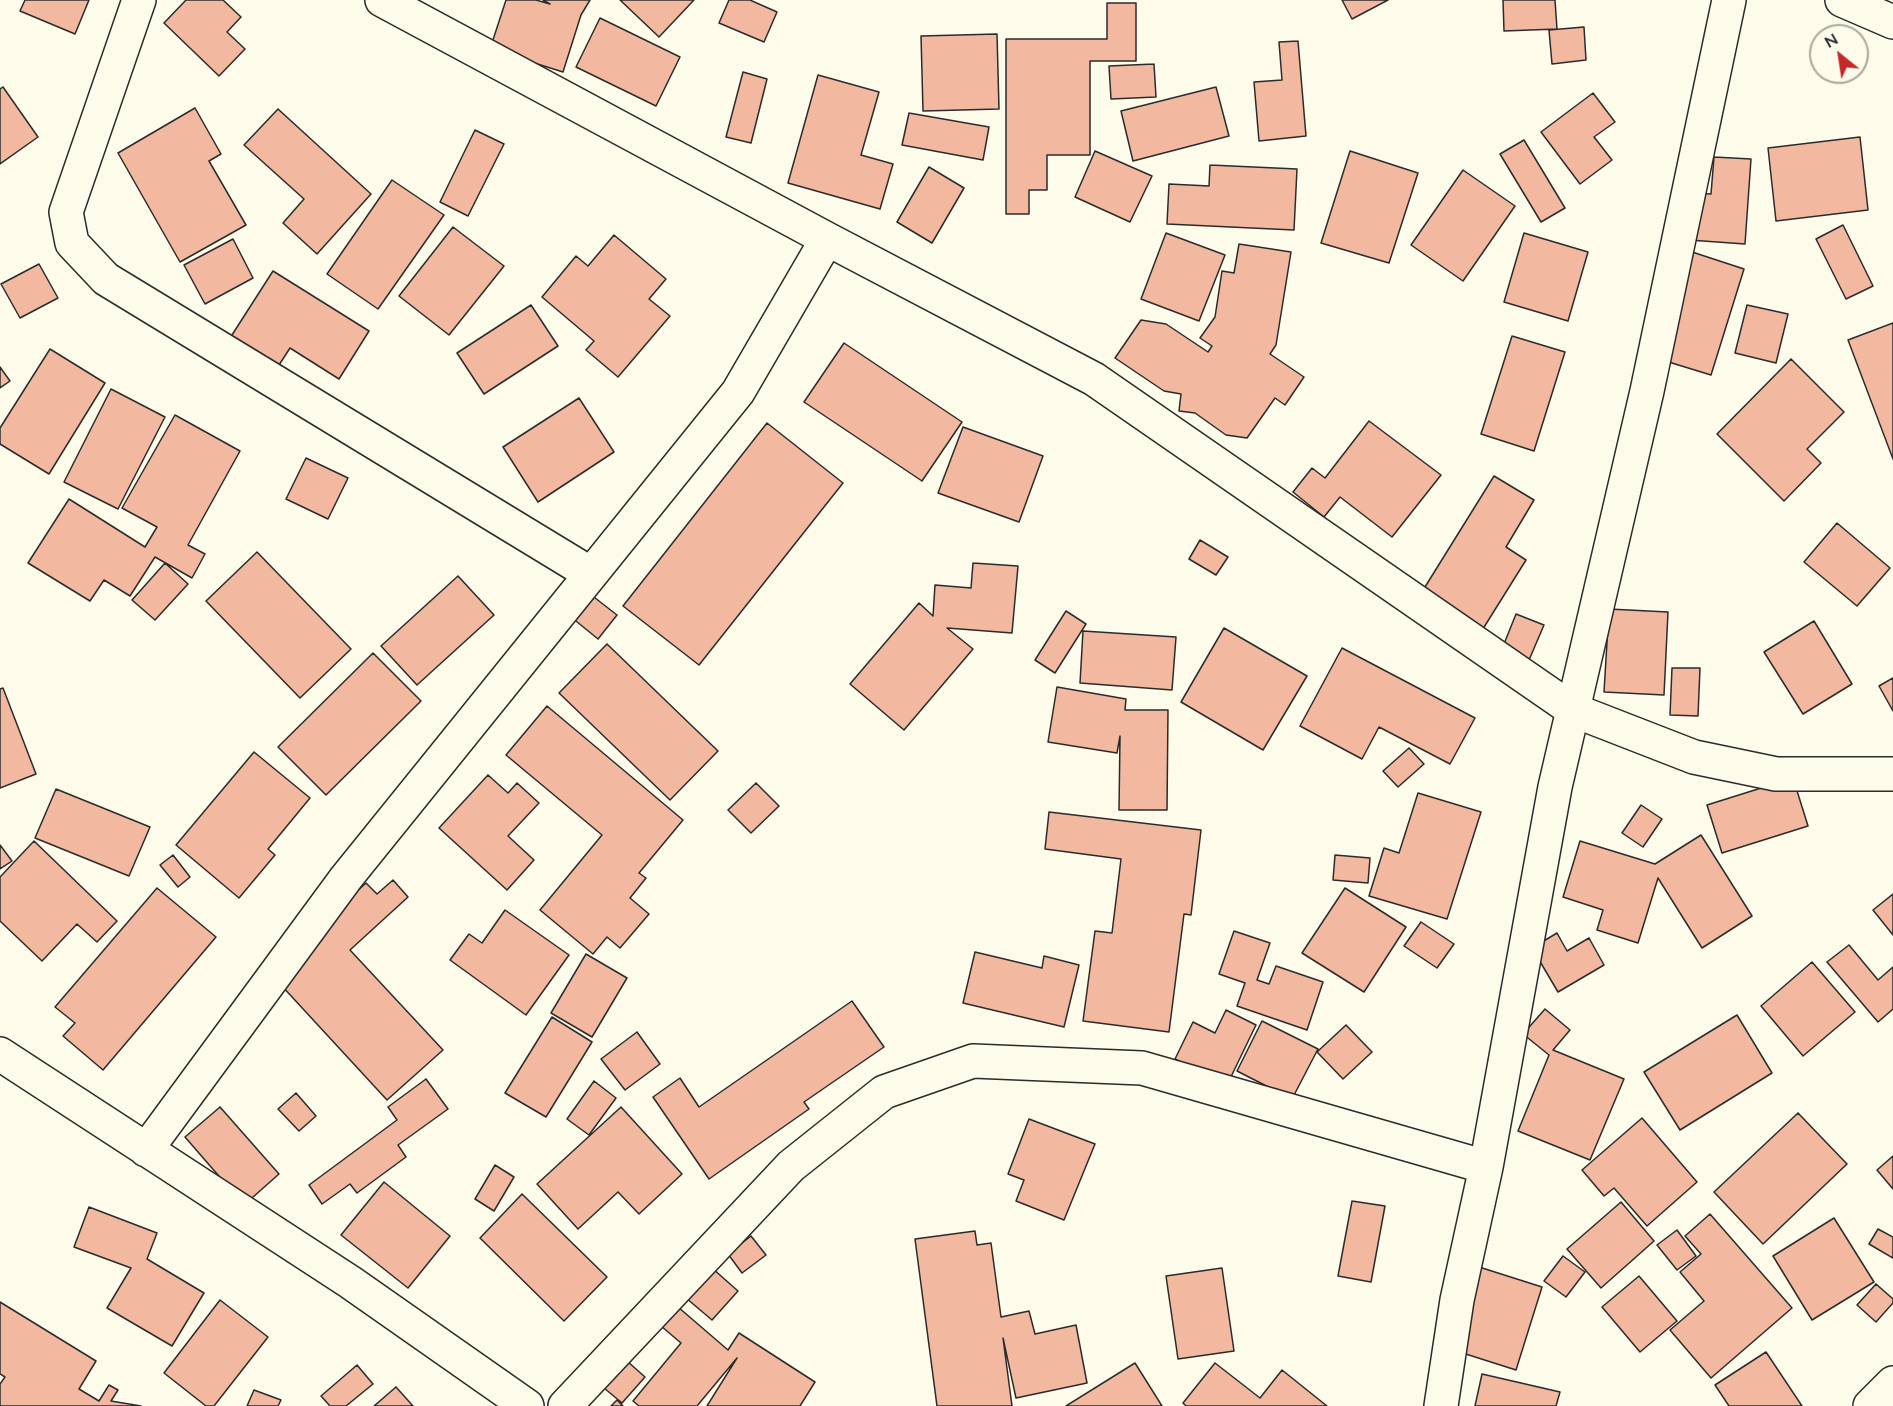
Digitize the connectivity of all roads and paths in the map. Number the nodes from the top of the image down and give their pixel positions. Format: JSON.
{"nodes":[{"id":1,"x":139,"y":0,"type":"edge"},
{"id":2,"x":1729,"y":0,"type":"edge"},
{"id":3,"x":1842,"y":0,"type":"edge"},
{"id":4,"x":398,"y":4,"type":"edge"},
{"id":5,"x":1893,"y":22,"type":"edge"},
{"id":6,"x":827,"y":240,"type":"junction"},
{"id":7,"x":591,"y":574,"type":"junction"},
{"id":8,"x":1573,"y":710,"type":"junction"},
{"id":9,"x":1893,"y":774,"type":"edge"},
{"id":10,"x":0,"y":1054,"type":"edge"},
{"id":11,"x":146,"y":1150,"type":"junction"},
{"id":12,"x":1486,"y":1167,"type":"junction"},
{"id":13,"x":1893,"y":1383,"type":"edge"},
{"id":14,"x":527,"y":1406,"type":"edge"},
{"id":15,"x":565,"y":1406,"type":"edge"},
{"id":16,"x":1442,"y":1406,"type":"edge"},
{"id":17,"x":1870,"y":1406,"type":"edge"}],
"edges":[{"from":1,"to":7,"type":"street"},
{"from":2,"to":8,"type":"street"},
{"from":3,"to":5,"type":"street"},
{"from":4,"to":6,"type":"street"},
{"from":6,"to":7,"type":"street"},
{"from":6,"to":8,"type":"street"},
{"from":7,"to":11,"type":"street"},
{"from":8,"to":9,"type":"street"},
{"from":8,"to":12,"type":"street"},
{"from":10,"to":11,"type":"street"},
{"from":11,"to":14,"type":"street"},
{"from":12,"to":15,"type":"street"},
{"from":12,"to":16,"type":"street"},
{"from":13,"to":17,"type":"street"}]}
